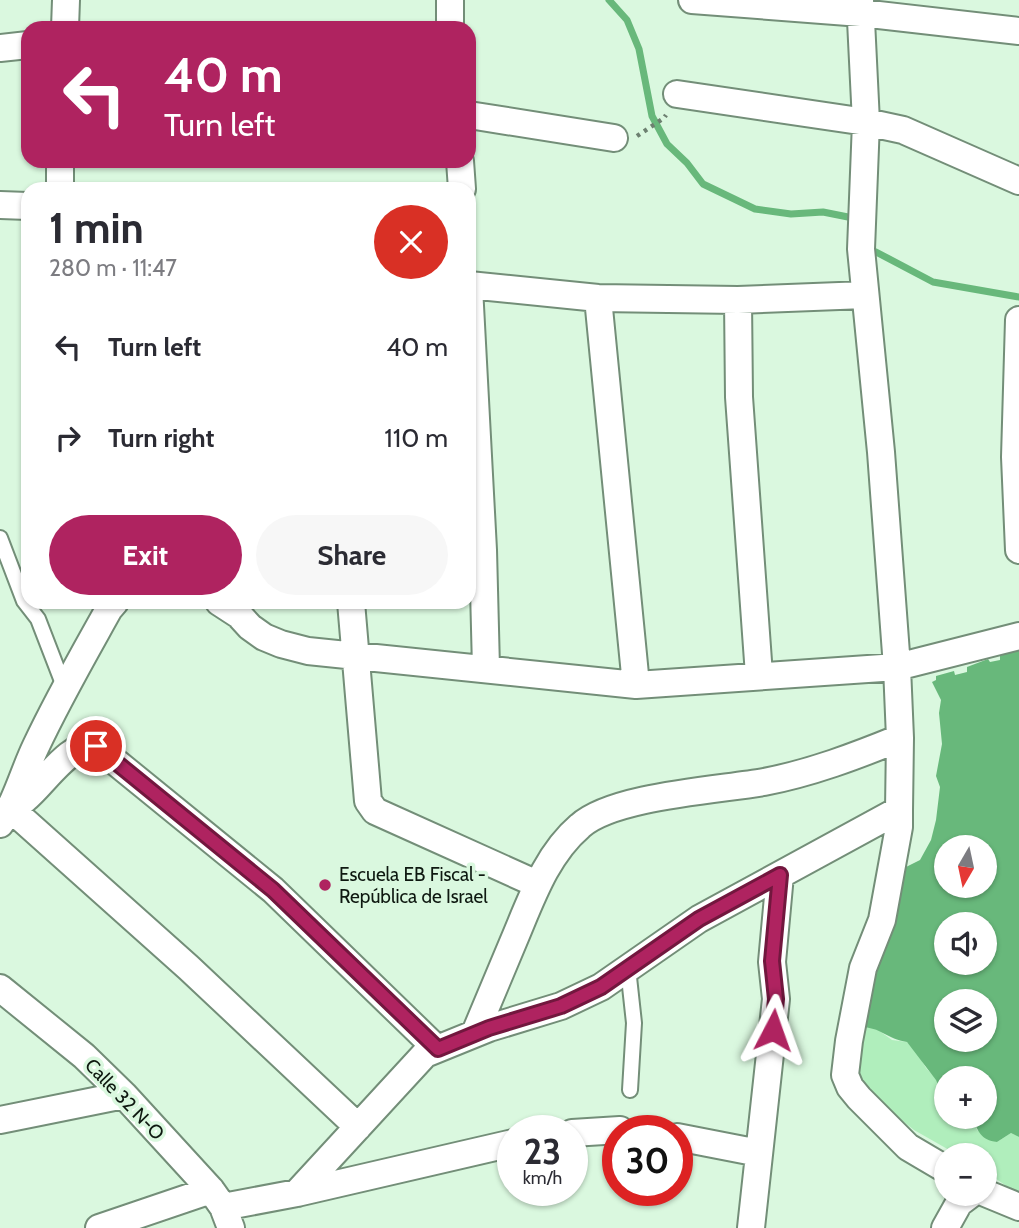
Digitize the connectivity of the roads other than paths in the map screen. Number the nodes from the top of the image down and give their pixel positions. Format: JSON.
{"nodes":[{"id":1,"x":66,"y":0,"type":"edge"},
{"id":2,"x":450,"y":0,"type":"edge"},
{"id":3,"x":692,"y":0,"type":"edge"},
{"id":4,"x":860,"y":6,"type":"edge"},
{"id":5,"x":65,"y":21,"type":"edge"},
{"id":6,"x":450,"y":21,"type":"edge"},
{"id":7,"x":1019,"y":30,"type":"edge"},
{"id":8,"x":21,"y":46,"type":"edge"},
{"id":9,"x":0,"y":48,"type":"edge"},
{"id":10,"x":677,"y":94,"type":"road end"},
{"id":11,"x":476,"y":116,"type":"edge"},
{"id":12,"x":866,"y":122,"type":"junction"},
{"id":13,"x":614,"y":138,"type":"road end"},
{"id":14,"x":1019,"y":181,"type":"edge"},
{"id":15,"x":0,"y":205,"type":"edge"},
{"id":16,"x":21,"y":206,"type":"edge"},
{"id":17,"x":476,"y":287,"type":"edge"},
{"id":18,"x":865,"y":295,"type":"junction"},
{"id":19,"x":597,"y":298,"type":"junction"},
{"id":20,"x":738,"y":300,"type":"junction"},
{"id":21,"x":1019,"y":320,"type":"edge"},
{"id":22,"x":476,"y":420,"type":"edge"},
{"id":23,"x":1017,"y":457,"type":"edge"},
{"id":24,"x":0,"y":538,"type":"edge"},
{"id":25,"x":1019,"y":550,"type":"edge"},
{"id":26,"x":21,"y":593,"type":"edge"},
{"id":27,"x":30,"y":609,"type":"edge"},
{"id":28,"x":109,"y":609,"type":"edge"},
{"id":29,"x":234,"y":609,"type":"edge"},
{"id":30,"x":352,"y":609,"type":"edge"},
{"id":31,"x":1019,"y":636,"type":"edge"},
{"id":32,"x":356,"y":657,"type":"junction"},
{"id":33,"x":897,"y":667,"type":"junction"},
{"id":34,"x":486,"y":668,"type":"junction"},
{"id":35,"x":759,"y":675,"type":"junction"},
{"id":36,"x":636,"y":685,"type":"junction"},
{"id":37,"x":65,"y":689,"type":"junction"},
{"id":38,"x":900,"y":738,"type":"junction"},
{"id":39,"x":900,"y":810,"type":"junction"},
{"id":40,"x":5,"y":816,"type":"edge"},
{"id":41,"x":780,"y":875,"type":"junction"},
{"id":42,"x":537,"y":884,"type":"junction"},
{"id":43,"x":628,"y":968,"type":"junction"},
{"id":44,"x":0,"y":988,"type":"edge"},
{"id":45,"x":475,"y":1033,"type":"junction"},
{"id":46,"x":438,"y":1049,"type":"junction"},
{"id":47,"x":630,"y":1090,"type":"dead end"},
{"id":48,"x":124,"y":1095,"type":"junction"},
{"id":49,"x":0,"y":1120,"type":"edge"},
{"id":50,"x":358,"y":1127,"type":"junction"},
{"id":51,"x":693,"y":1140,"type":"edge"},
{"id":52,"x":497,"y":1147,"type":"edge"},
{"id":53,"x":759,"y":1153,"type":"junction"},
{"id":54,"x":934,"y":1162,"type":"edge"},
{"id":55,"x":297,"y":1193,"type":"junction"},
{"id":56,"x":997,"y":1198,"type":"edge"},
{"id":57,"x":956,"y":1206,"type":"edge"},
{"id":58,"x":1019,"y":1207,"type":"edge"},
{"id":59,"x":222,"y":1208,"type":"edge"},
{"id":60,"x":100,"y":1228,"type":"edge"},
{"id":61,"x":751,"y":1228,"type":"edge"},
{"id":62,"x":945,"y":1228,"type":"edge"}],
"edges":[{"from":1,"to":5,"type":"street"},
{"from":2,"to":6,"type":"street"},
{"from":3,"to":4,"type":"street"},
{"from":4,"to":7,"type":"street"},
{"from":4,"to":12,"type":"street"},
{"from":8,"to":9,"type":"street"},
{"from":10,"to":12,"type":"street"},
{"from":11,"to":13,"type":"street"},
{"from":12,"to":14,"type":"street"},
{"from":12,"to":18,"type":"street"},
{"from":15,"to":16,"type":"street"},
{"from":17,"to":19,"type":"street"},
{"from":18,"to":20,"type":"street"},
{"from":18,"to":33,"type":"street"},
{"from":19,"to":20,"type":"street"},
{"from":19,"to":36,"type":"street"},
{"from":20,"to":35,"type":"street"},
{"from":21,"to":23,"type":"street"},
{"from":22,"to":34,"type":"street"},
{"from":23,"to":25,"type":"street"},
{"from":24,"to":26,"type":"lane"},
{"from":27,"to":37,"type":"lane"},
{"from":28,"to":37,"type":"street"},
{"from":29,"to":32,"type":"street"},
{"from":30,"to":32,"type":"street"},
{"from":31,"to":33,"type":"street"},
{"from":32,"to":34,"type":"street"},
{"from":32,"to":42,"type":"street"},
{"from":33,"to":35,"type":"street"},
{"from":33,"to":38,"type":"street"},
{"from":34,"to":36,"type":"street"},
{"from":35,"to":36,"type":"street"},
{"from":37,"to":40,"type":"street"},
{"from":38,"to":39,"type":"street"},
{"from":38,"to":42,"type":"street"},
{"from":39,"to":41,"type":"street"},
{"from":39,"to":54,"type":"street"},
{"from":40,"to":46,"type":"street"},
{"from":40,"to":50,"type":"street"},
{"from":41,"to":43,"type":"street"},
{"from":41,"to":53,"type":"street"},
{"from":42,"to":45,"type":"street"},
{"from":43,"to":45,"type":"street"},
{"from":43,"to":47,"type":"lane"},
{"from":44,"to":48,"type":"street","name":"Calle 32 N-O"},
{"from":45,"to":46,"type":"street"},
{"from":46,"to":50,"type":"street"},
{"from":48,"to":49,"type":"street"},
{"from":48,"to":59,"type":"street","name":"Calle 32 N-O"},
{"from":50,"to":55,"type":"street"},
{"from":51,"to":53,"type":"street"},
{"from":52,"to":55,"type":"street"},
{"from":53,"to":61,"type":"street"},
{"from":55,"to":59,"type":"street"},
{"from":56,"to":58,"type":"street"},
{"from":57,"to":62,"type":"street"},
{"from":59,"to":60,"type":"street"}]}
